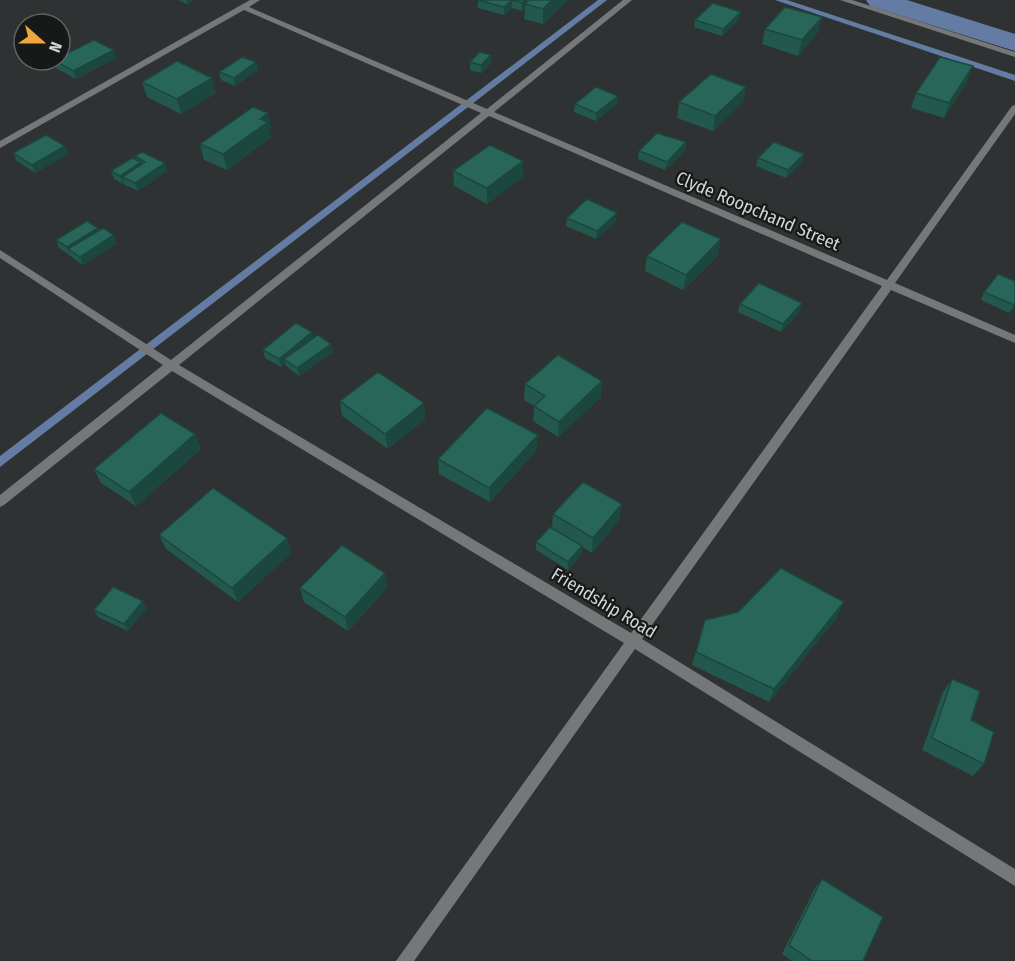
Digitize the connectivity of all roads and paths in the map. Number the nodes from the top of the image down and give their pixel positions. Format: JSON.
{"nodes":[{"id":1,"x":256,"y":0,"type":"edge"},
{"id":2,"x":628,"y":0,"type":"edge"},
{"id":3,"x":844,"y":0,"type":"edge"},
{"id":4,"x":243,"y":7,"type":"junction"},
{"id":5,"x":1015,"y":55,"type":"edge"},
{"id":6,"x":1015,"y":108,"type":"edge"},
{"id":7,"x":488,"y":112,"type":"junction"},
{"id":8,"x":0,"y":145,"type":"edge"},
{"id":9,"x":0,"y":253,"type":"edge"},
{"id":10,"x":888,"y":285,"type":"junction"},
{"id":11,"x":1015,"y":339,"type":"edge"},
{"id":12,"x":171,"y":365,"type":"junction"},
{"id":13,"x":0,"y":502,"type":"edge"},
{"id":14,"x":633,"y":641,"type":"junction"},
{"id":15,"x":1015,"y":878,"type":"edge"},
{"id":16,"x":404,"y":961,"type":"edge"}],
"edges":[{"from":1,"to":4,"type":"street"},
{"from":2,"to":7,"type":"street"},
{"from":3,"to":5,"type":"street"},
{"from":4,"to":7,"type":"street","name":"Clyde Roopchand Street"},
{"from":4,"to":8,"type":"street"},
{"from":6,"to":10,"type":"street"},
{"from":7,"to":10,"type":"street","name":"Clyde Roopchand Street"},
{"from":7,"to":12,"type":"street"},
{"from":9,"to":12,"type":"street","name":"Friendship Road"},
{"from":10,"to":11,"type":"street","name":"Clyde Roopchand Street"},
{"from":10,"to":14,"type":"street"},
{"from":12,"to":13,"type":"street"},
{"from":12,"to":14,"type":"street","name":"Friendship Road"},
{"from":14,"to":15,"type":"street","name":"Friendship Road"},
{"from":14,"to":16,"type":"street"}]}
